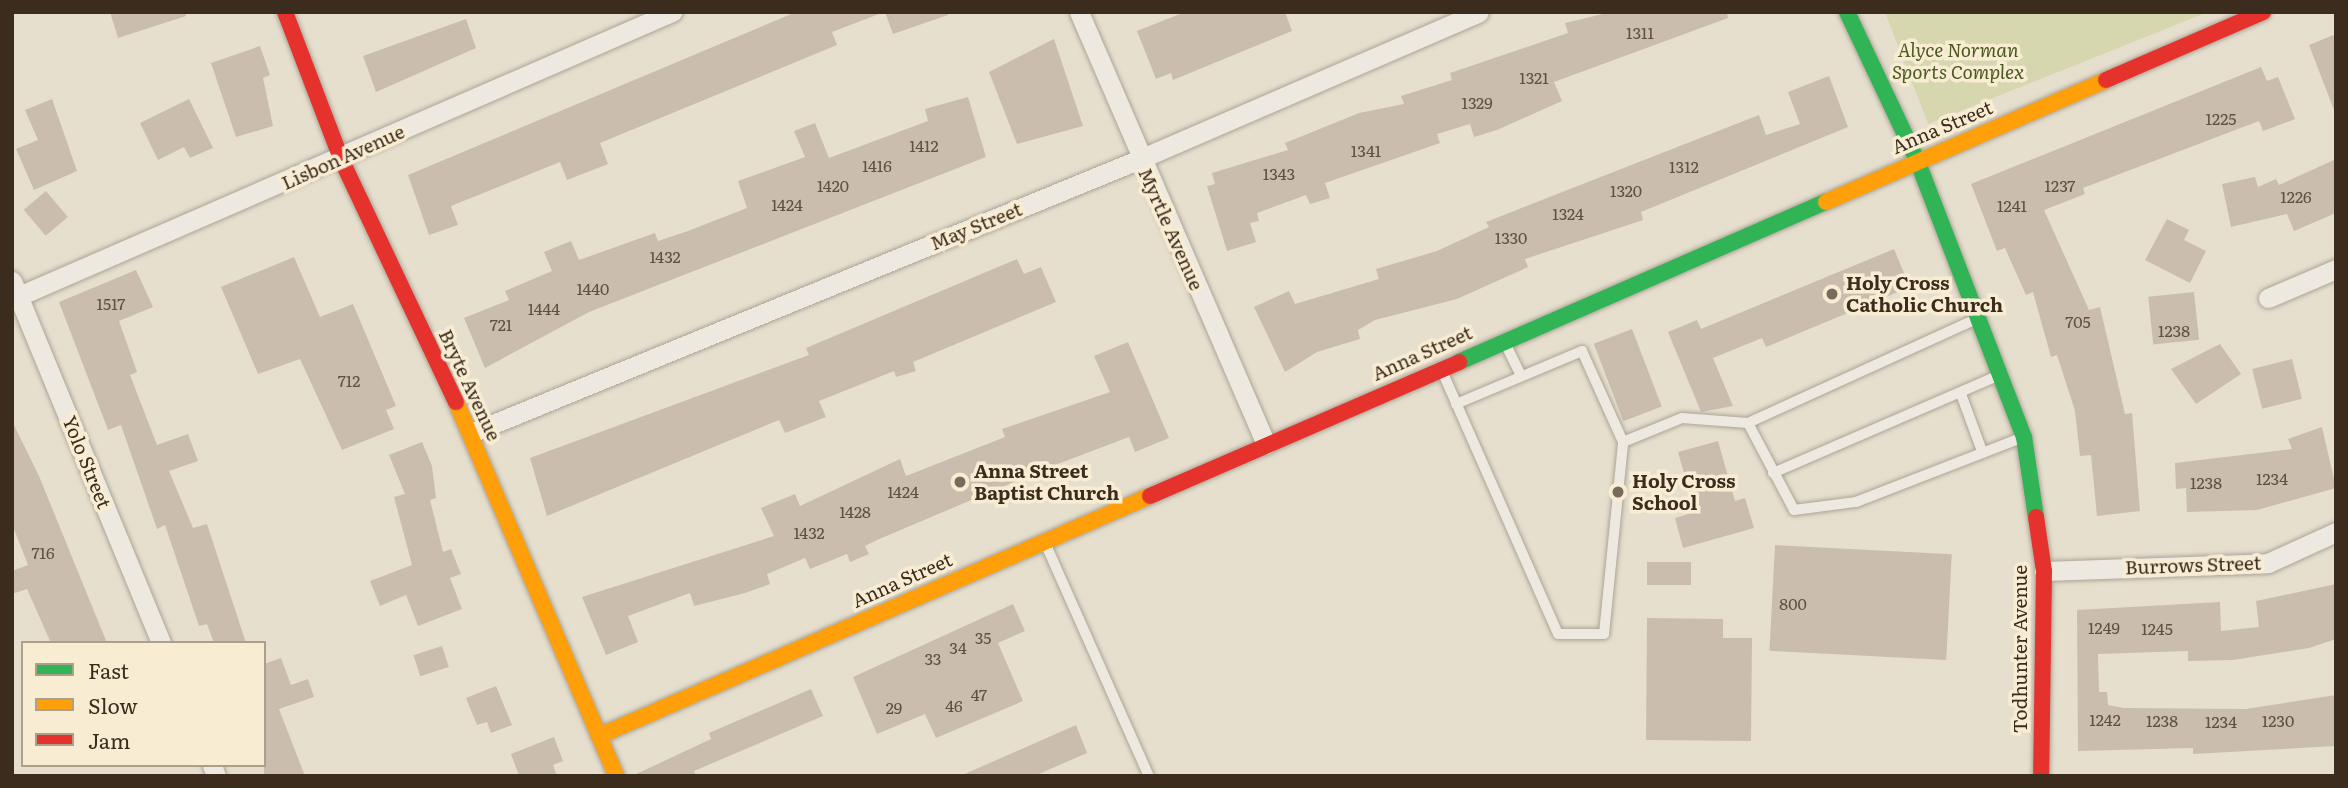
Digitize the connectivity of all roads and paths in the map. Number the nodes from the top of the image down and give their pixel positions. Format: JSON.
{"nodes":[{"id":1,"x":285,"y":12,"type":"edge"},
{"id":2,"x":672,"y":12,"type":"edge"},
{"id":3,"x":1079,"y":12,"type":"edge"},
{"id":4,"x":1479,"y":12,"type":"edge"},
{"id":5,"x":1847,"y":12,"type":"edge"},
{"id":6,"x":2263,"y":12,"type":"edge"},
{"id":7,"x":341,"y":159,"type":"junction"},
{"id":8,"x":1140,"y":159,"type":"junction"},
{"id":9,"x":1917,"y":160,"type":"junction"},
{"id":10,"x":2336,"y":269,"type":"edge"},
{"id":11,"x":15,"y":292,"type":"edge"},
{"id":12,"x":2268,"y":298,"type":"dead end"},
{"id":13,"x":1981,"y":317,"type":"junction"},
{"id":14,"x":1503,"y":340,"type":"junction"},
{"id":15,"x":1441,"y":368,"type":"junction"},
{"id":16,"x":2003,"y":373,"type":"junction"},
{"id":17,"x":1521,"y":376,"type":"junction"},
{"id":18,"x":1961,"y":394,"type":"junction"},
{"id":19,"x":1456,"y":404,"type":"junction"},
{"id":20,"x":1748,"y":423,"type":"junction"},
{"id":21,"x":471,"y":433,"type":"junction"},
{"id":22,"x":2024,"y":437,"type":"junction"},
{"id":23,"x":1623,"y":442,"type":"junction"},
{"id":24,"x":1266,"y":444,"type":"junction"},
{"id":25,"x":1982,"y":451,"type":"junction"},
{"id":26,"x":1773,"y":473,"type":"junction"},
{"id":27,"x":2336,"y":532,"type":"edge"},
{"id":28,"x":1044,"y":541,"type":"junction"},
{"id":29,"x":2043,"y":571,"type":"junction"},
{"id":30,"x":161,"y":641,"type":"edge"},
{"id":31,"x":600,"y":736,"type":"junction"},
{"id":32,"x":616,"y":776,"type":"edge"},
{"id":33,"x":1149,"y":776,"type":"edge"},
{"id":34,"x":2041,"y":776,"type":"edge"}],
"edges":[{"from":1,"to":7,"type":"street","name":"Bryte Avenue"},
{"from":2,"to":7,"type":"street","name":"Lisbon Avenue"},
{"from":3,"to":8,"type":"street","name":"Myrtle Avenue"},
{"from":4,"to":8,"type":"street","name":"May Street"},
{"from":5,"to":9,"type":"street","name":"Todhunter Avenue"},
{"from":6,"to":9,"type":"street","name":"Anna Street"},
{"from":7,"to":11,"type":"street","name":"Lisbon Avenue"},
{"from":7,"to":21,"type":"street","name":"Bryte Avenue"},
{"from":8,"to":21,"type":"street","name":"May Street"},
{"from":8,"to":24,"type":"street","name":"Myrtle Avenue"},
{"from":9,"to":13,"type":"street","name":"Todhunter Avenue"},
{"from":9,"to":14,"type":"street","name":"Anna Street"},
{"from":10,"to":12,"type":"street"},
{"from":11,"to":30,"type":"street","name":"Yolo Street"},
{"from":13,"to":16,"type":"street","name":"Todhunter Avenue"},
{"from":13,"to":20,"type":"lane"},
{"from":14,"to":15,"type":"street","name":"Anna Street"},
{"from":14,"to":17,"type":"lane"},
{"from":15,"to":19,"type":"lane"},
{"from":15,"to":24,"type":"street","name":"Anna Street"},
{"from":16,"to":18,"type":"lane"},
{"from":16,"to":22,"type":"street","name":"Todhunter Avenue"},
{"from":17,"to":19,"type":"lane"},
{"from":17,"to":23,"type":"lane"},
{"from":18,"to":25,"type":"lane"},
{"from":18,"to":26,"type":"lane"},
{"from":19,"to":23,"type":"lane"},
{"from":20,"to":23,"type":"lane"},
{"from":20,"to":26,"type":"lane"},
{"from":21,"to":31,"type":"street","name":"Bryte Avenue"},
{"from":22,"to":25,"type":"lane"},
{"from":22,"to":29,"type":"street","name":"Todhunter Avenue"},
{"from":24,"to":28,"type":"street","name":"Anna Street"},
{"from":25,"to":26,"type":"lane"},
{"from":27,"to":29,"type":"street","name":"Burrows Street"},
{"from":28,"to":31,"type":"street","name":"Anna Street"},
{"from":28,"to":33,"type":"lane"},
{"from":29,"to":34,"type":"street","name":"Todhunter Avenue"},
{"from":31,"to":32,"type":"street","name":"Bryte Avenue"}]}
